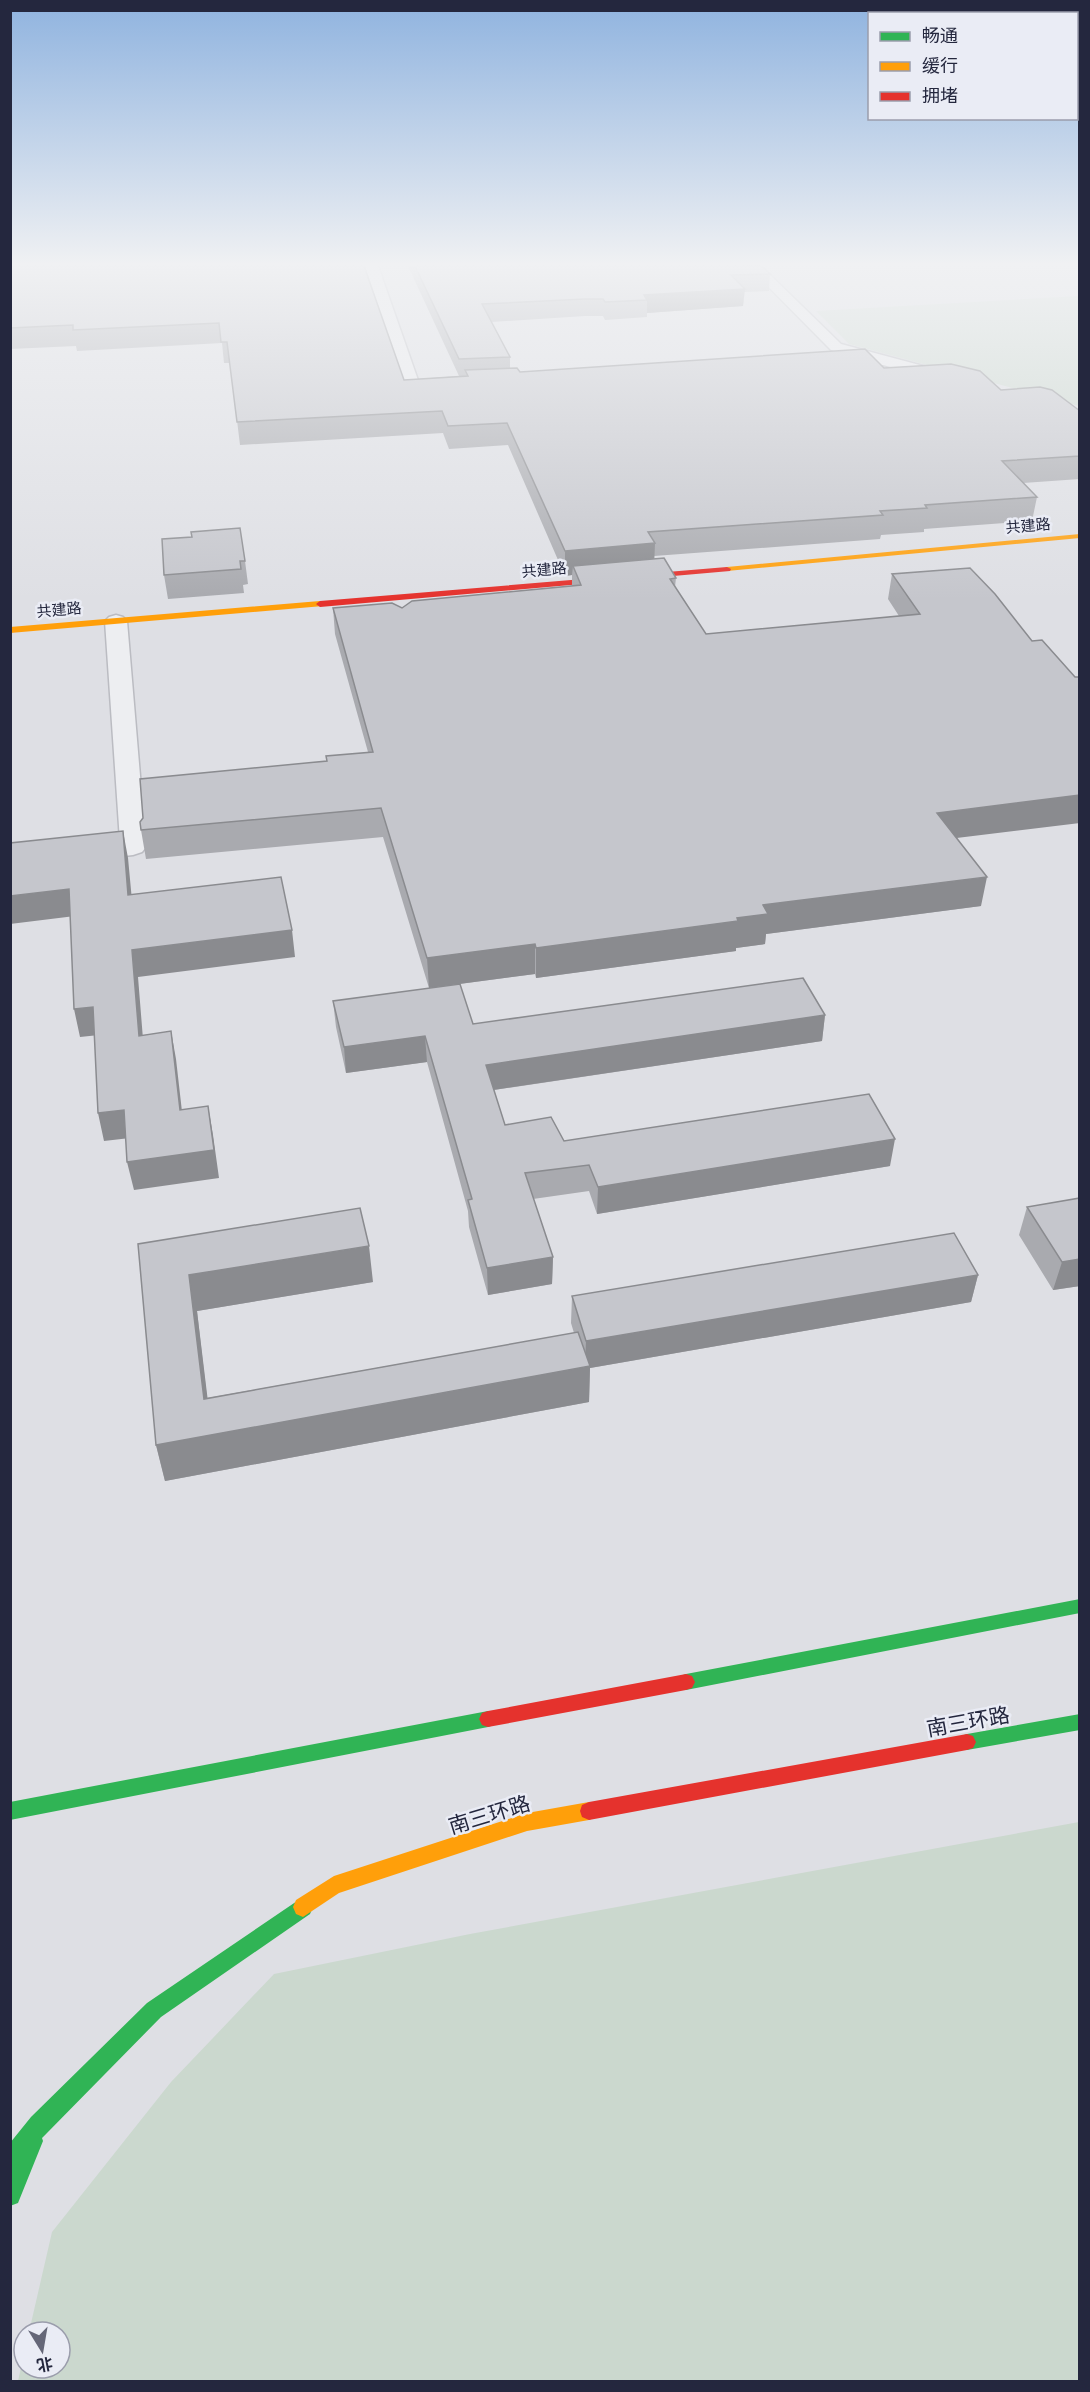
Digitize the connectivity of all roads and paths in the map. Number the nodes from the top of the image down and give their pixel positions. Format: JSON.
{"nodes":[{"id":1,"x":409,"y":378,"type":"edge"},
{"id":2,"x":947,"y":378,"type":"edge"},
{"id":3,"x":970,"y":384,"type":"edge"},
{"id":4,"x":460,"y":385,"type":"edge"},
{"id":5,"x":1080,"y":536,"type":"edge"},
{"id":6,"x":116,"y":621,"type":"junction"},
{"id":7,"x":10,"y":630,"type":"edge"},
{"id":8,"x":10,"y":861,"type":"edge"},
{"id":9,"x":1080,"y":1606,"type":"edge"},
{"id":10,"x":1080,"y":1722,"type":"edge"},
{"id":11,"x":10,"y":1811,"type":"edge"},
{"id":12,"x":39,"y":2125,"type":"junction"},
{"id":13,"x":10,"y":2160,"type":"edge"},
{"id":14,"x":10,"y":2195,"type":"edge"}],
"edges":[{"from":1,"to":4,"type":"street"},
{"from":2,"to":3,"type":"street"},
{"from":5,"to":6,"type":"main road","name":"共建路"},
{"from":6,"to":7,"type":"main road","name":"共建路"},
{"from":6,"to":8,"type":"street"},
{"from":9,"to":11,"type":"main road"},
{"from":10,"to":12,"type":"main road","name":"南三环路"},
{"from":12,"to":13,"type":"main road","name":"南三环路"},
{"from":12,"to":14,"type":"main road"}]}
